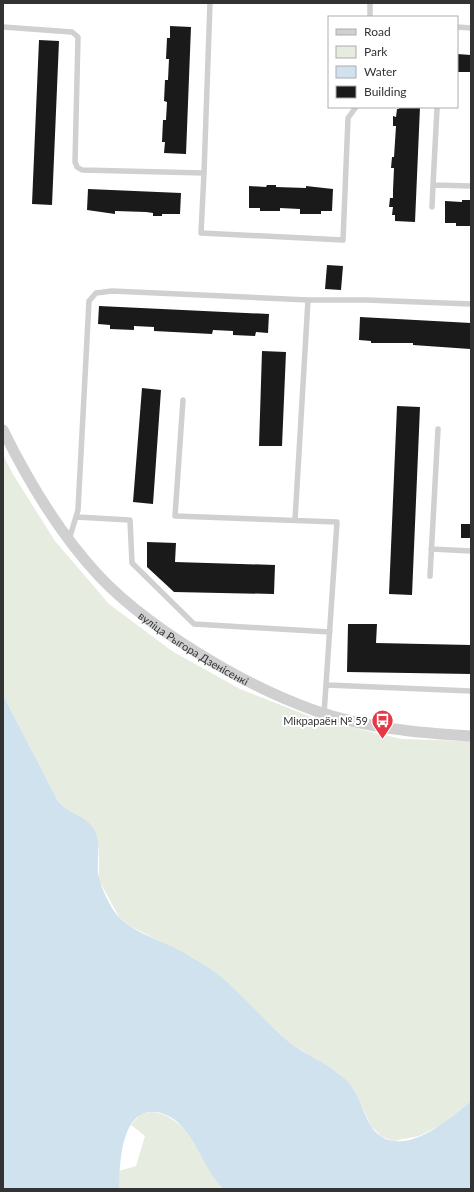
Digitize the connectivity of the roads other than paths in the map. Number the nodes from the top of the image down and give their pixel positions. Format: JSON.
{"nodes":[{"id":1,"x":210,"y":3,"type":"edge"},
{"id":2,"x":370,"y":3,"type":"edge"},
{"id":3,"x":370,"y":16,"type":"edge"},
{"id":4,"x":3,"y":27,"type":"edge"},
{"id":5,"x":458,"y":27,"type":"edge"},
{"id":6,"x":471,"y":28,"type":"edge"},
{"id":7,"x":355,"y":108,"type":"edge"},
{"id":8,"x":437,"y":109,"type":"dead end"},
{"id":9,"x":204,"y":173,"type":"junction"},
{"id":10,"x":433,"y":185,"type":"junction"},
{"id":11,"x":471,"y":186,"type":"edge"},
{"id":12,"x":432,"y":207,"type":"dead end"},
{"id":13,"x":308,"y":300,"type":"junction"},
{"id":14,"x":471,"y":304,"type":"edge"},
{"id":15,"x":183,"y":400,"type":"dead end"},
{"id":16,"x":3,"y":430,"type":"edge"},
{"id":17,"x":438,"y":430,"type":"dead end"},
{"id":18,"x":76,"y":517,"type":"junction"},
{"id":19,"x":295,"y":520,"type":"junction"},
{"id":20,"x":69,"y":540,"type":"junction"},
{"id":21,"x":431,"y":549,"type":"junction"},
{"id":22,"x":471,"y":551,"type":"edge"},
{"id":23,"x":430,"y":576,"type":"dead end"},
{"id":24,"x":330,"y":632,"type":"junction"},
{"id":25,"x":327,"y":685,"type":"junction"},
{"id":26,"x":471,"y":691,"type":"edge"},
{"id":27,"x":324,"y":714,"type":"junction"},
{"id":28,"x":471,"y":736,"type":"edge"}],
"edges":[{"from":1,"to":9,"type":"lane"},
{"from":2,"to":3,"type":"lane"},
{"from":4,"to":9,"type":"lane"},
{"from":5,"to":6,"type":"lane"},
{"from":7,"to":9,"type":"lane"},
{"from":8,"to":10,"type":"lane"},
{"from":10,"to":11,"type":"lane"},
{"from":10,"to":12,"type":"lane"},
{"from":13,"to":14,"type":"lane"},
{"from":13,"to":18,"type":"lane"},
{"from":13,"to":19,"type":"lane"},
{"from":15,"to":19,"type":"lane"},
{"from":16,"to":20,"type":"street","name":"вуліца Рыгора Дзенісенкі"},
{"from":17,"to":21,"type":"lane"},
{"from":18,"to":20,"type":"lane"},
{"from":18,"to":24,"type":"lane"},
{"from":19,"to":24,"type":"lane"},
{"from":20,"to":27,"type":"street","name":"вуліца Рыгора Дзенісенкі"},
{"from":21,"to":22,"type":"lane"},
{"from":21,"to":23,"type":"lane"},
{"from":24,"to":25,"type":"lane"},
{"from":25,"to":26,"type":"lane"},
{"from":25,"to":27,"type":"lane"},
{"from":27,"to":28,"type":"street","name":"вуліца Рыгора Дзенісенкі"}]}
